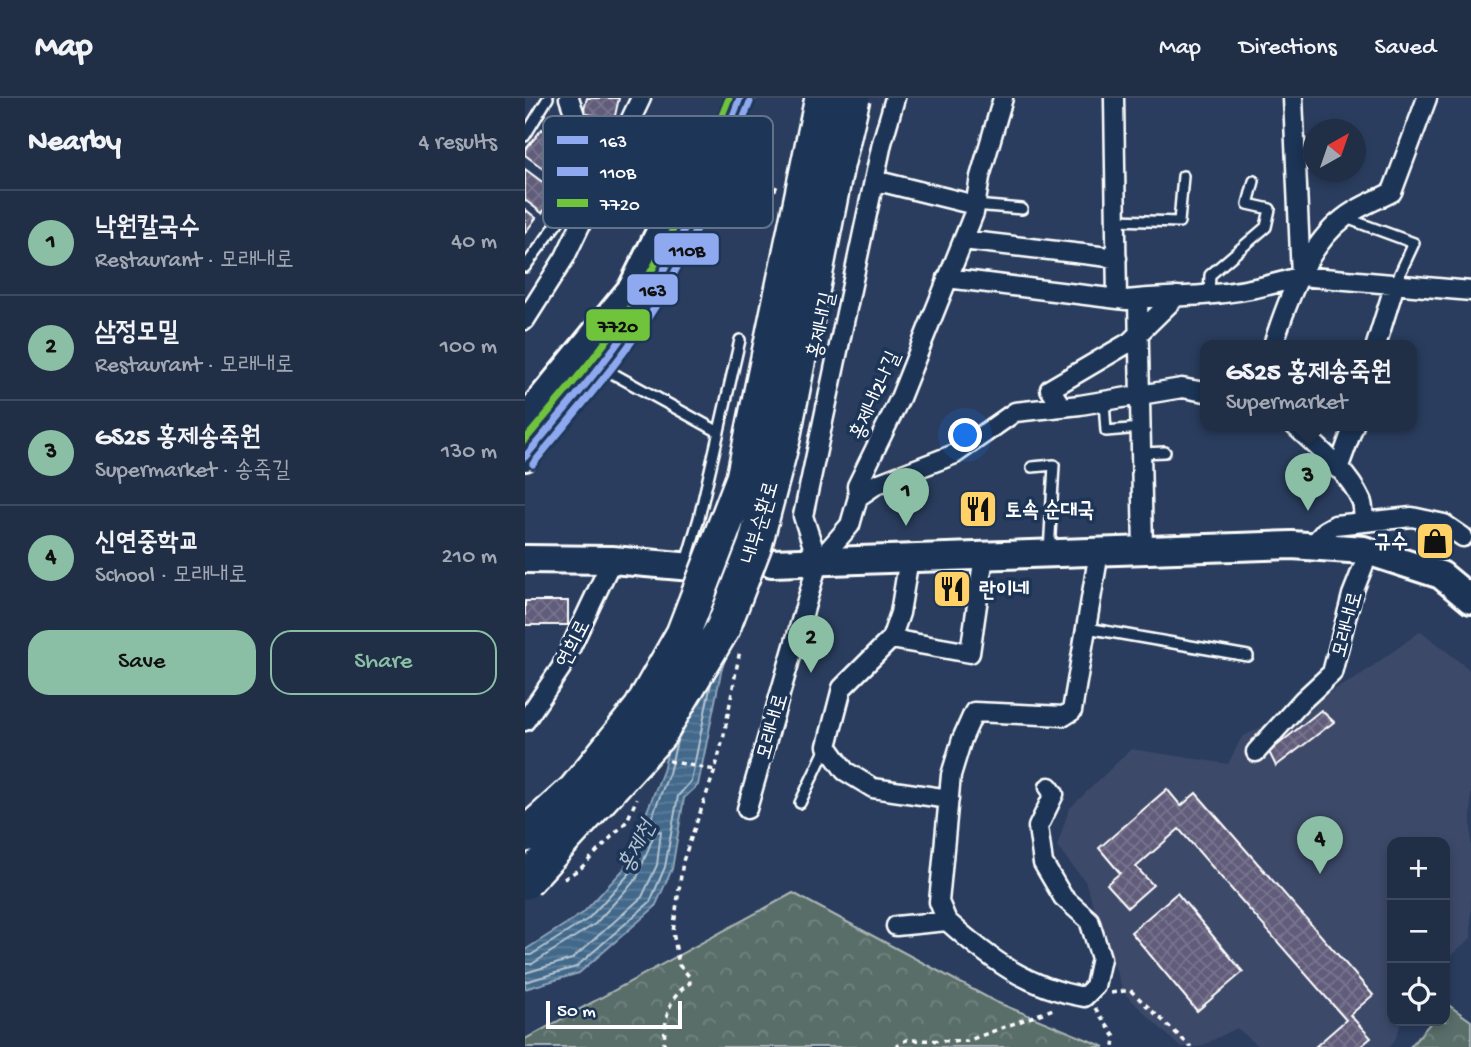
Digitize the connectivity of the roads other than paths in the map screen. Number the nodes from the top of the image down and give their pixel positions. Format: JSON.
{"nodes":[{"id":1,"x":548,"y":98,"type":"edge"},
{"id":2,"x":569,"y":98,"type":"edge"},
{"id":3,"x":641,"y":98,"type":"edge"},
{"id":4,"x":721,"y":98,"type":"edge"},
{"id":5,"x":740,"y":98,"type":"edge"},
{"id":6,"x":822,"y":98,"type":"edge"},
{"id":7,"x":853,"y":98,"type":"edge"},
{"id":8,"x":895,"y":98,"type":"edge"},
{"id":9,"x":1003,"y":98,"type":"edge"},
{"id":10,"x":1103,"y":98,"type":"edge"},
{"id":11,"x":1114,"y":98,"type":"edge"},
{"id":12,"x":1293,"y":98,"type":"edge"},
{"id":13,"x":1427,"y":98,"type":"edge"},
{"id":14,"x":574,"y":116,"type":"edge"},
{"id":15,"x":632,"y":116,"type":"edge"},
{"id":16,"x":714,"y":116,"type":"edge"},
{"id":17,"x":733,"y":116,"type":"edge"},
{"id":18,"x":525,"y":136,"type":"edge"},
{"id":19,"x":1183,"y":176,"type":"dead end"},
{"id":20,"x":874,"y":180,"type":"junction"},
{"id":21,"x":1254,"y":181,"type":"dead end"},
{"id":22,"x":975,"y":205,"type":"junction"},
{"id":23,"x":1022,"y":209,"type":"dead end"},
{"id":24,"x":1345,"y":217,"type":"junction"},
{"id":25,"x":1116,"y":220,"type":"junction"},
{"id":26,"x":554,"y":228,"type":"edge"},
{"id":27,"x":579,"y":228,"type":"edge"},
{"id":28,"x":662,"y":228,"type":"edge"},
{"id":29,"x":684,"y":228,"type":"edge"},
{"id":30,"x":963,"y":240,"type":"junction"},
{"id":31,"x":1117,"y":258,"type":"junction"},
{"id":32,"x":525,"y":267,"type":"edge"},
{"id":33,"x":1301,"y":276,"type":"junction"},
{"id":34,"x":947,"y":278,"type":"junction"},
{"id":35,"x":1395,"y":284,"type":"junction"},
{"id":36,"x":1471,"y":291,"type":"edge"},
{"id":37,"x":1209,"y":294,"type":"junction"},
{"id":38,"x":1177,"y":296,"type":"junction"},
{"id":39,"x":1117,"y":299,"type":"junction"},
{"id":40,"x":1138,"y":299,"type":"junction"},
{"id":41,"x":525,"y":320,"type":"edge"},
{"id":42,"x":1138,"y":334,"type":"junction"},
{"id":43,"x":740,"y":340,"type":"dead end"},
{"id":44,"x":1275,"y":340,"type":"edge"},
{"id":45,"x":1377,"y":340,"type":"edge"},
{"id":46,"x":600,"y":366,"type":"junction"},
{"id":47,"x":1200,"y":392,"type":"edge"},
{"id":48,"x":1141,"y":396,"type":"junction"},
{"id":49,"x":1104,"y":401,"type":"junction"},
{"id":50,"x":1062,"y":407,"type":"junction"},
{"id":51,"x":525,"y":419,"type":"edge"},
{"id":52,"x":1141,"y":428,"type":"junction"},
{"id":53,"x":1300,"y":431,"type":"edge"},
{"id":54,"x":1352,"y":431,"type":"edge"},
{"id":55,"x":719,"y":432,"type":"junction"},
{"id":56,"x":1165,"y":452,"type":"dead end"},
{"id":57,"x":1142,"y":453,"type":"junction"},
{"id":58,"x":525,"y":457,"type":"edge"},
{"id":59,"x":1032,"y":467,"type":"dead end"},
{"id":60,"x":1338,"y":469,"type":"junction"},
{"id":61,"x":858,"y":497,"type":"junction"},
{"id":62,"x":1364,"y":522,"type":"junction"},
{"id":63,"x":1468,"y":535,"type":"edge"},
{"id":64,"x":1311,"y":547,"type":"junction"},
{"id":65,"x":525,"y":548,"type":"edge"},
{"id":66,"x":1143,"y":550,"type":"junction"},
{"id":67,"x":1369,"y":551,"type":"junction"},
{"id":68,"x":1099,"y":552,"type":"junction"},
{"id":69,"x":1049,"y":553,"type":"junction"},
{"id":70,"x":984,"y":556,"type":"junction"},
{"id":71,"x":909,"y":558,"type":"junction"},
{"id":72,"x":525,"y":559,"type":"edge"},
{"id":73,"x":566,"y":559,"type":"junction"},
{"id":74,"x":613,"y":560,"type":"junction"},
{"id":75,"x":818,"y":562,"type":"junction"},
{"id":76,"x":772,"y":564,"type":"dead end"},
{"id":77,"x":688,"y":567,"type":"joint"},
{"id":78,"x":525,"y":575,"type":"edge"},
{"id":79,"x":1471,"y":600,"type":"edge"},
{"id":80,"x":1087,"y":628,"type":"junction"},
{"id":81,"x":891,"y":639,"type":"junction"},
{"id":82,"x":1248,"y":656,"type":"dead end"},
{"id":83,"x":525,"y":721,"type":"edge"},
{"id":84,"x":827,"y":746,"type":"junction"},
{"id":85,"x":1256,"y":752,"type":"dead end"},
{"id":86,"x":1049,"y":787,"type":"dead end"},
{"id":87,"x":949,"y":799,"type":"junction"},
{"id":88,"x":800,"y":803,"type":"dead end"},
{"id":89,"x":747,"y":809,"type":"dead end"},
{"id":90,"x":525,"y":835,"type":"edge"},
{"id":91,"x":525,"y":882,"type":"edge"},
{"id":92,"x":947,"y":921,"type":"junction"},
{"id":93,"x":896,"y":926,"type":"dead end"}],
"edges":[{"from":1,"to":18,"type":"lane"},
{"from":2,"to":14,"type":"street"},
{"from":3,"to":15,"type":"street"},
{"from":4,"to":16,"type":"main road"},
{"from":5,"to":17,"type":"main road"},
{"from":6,"to":90,"type":"highway","name":"내부순환로","bridge":true},
{"from":7,"to":91,"type":"highway","name":"내부순환로","bridge":true},
{"from":8,"to":20,"type":"street","name":"홍제내길"},
{"from":9,"to":22,"type":"street","name":"홍제내2나길"},
{"from":10,"to":11,"type":"street"},
{"from":11,"to":25,"type":"street"},
{"from":12,"to":33,"type":"street"},
{"from":13,"to":24,"type":"street"},
{"from":19,"to":25,"type":"lane"},
{"from":20,"to":22,"type":"street"},
{"from":20,"to":75,"type":"street","name":"홍제내길"},
{"from":21,"to":37,"type":"lane"},
{"from":22,"to":23,"type":"lane"},
{"from":22,"to":30,"type":"street","name":"홍제내2나길"},
{"from":24,"to":33,"type":"street"},
{"from":24,"to":35,"type":"lane"},
{"from":25,"to":31,"type":"street"},
{"from":26,"to":32,"type":"lane"},
{"from":27,"to":41,"type":"street"},
{"from":28,"to":51,"type":"main road"},
{"from":29,"to":46,"type":"main road"},
{"from":30,"to":31,"type":"street"},
{"from":30,"to":34,"type":"street","name":"홍제내2나길"},
{"from":31,"to":39,"type":"street"},
{"from":33,"to":35,"type":"street"},
{"from":33,"to":37,"type":"street"},
{"from":33,"to":44,"type":"street"},
{"from":34,"to":39,"type":"street"},
{"from":34,"to":61,"type":"street","name":"홍제내2나길"},
{"from":35,"to":36,"type":"street"},
{"from":35,"to":45,"type":"street"},
{"from":37,"to":38,"type":"street"},
{"from":38,"to":40,"type":"street"},
{"from":38,"to":42,"type":"street"},
{"from":39,"to":40,"type":"street"},
{"from":40,"to":42,"type":"street"},
{"from":42,"to":48,"type":"street"},
{"from":42,"to":50,"type":"street"},
{"from":43,"to":55,"type":"lane"},
{"from":46,"to":55,"type":"lane"},
{"from":46,"to":58,"type":"main road"},
{"from":47,"to":48,"type":"street"},
{"from":48,"to":49,"type":"street"},
{"from":48,"to":52,"type":"street"},
{"from":49,"to":50,"type":"street"},
{"from":49,"to":52,"type":"lane"},
{"from":50,"to":61,"type":"street"},
{"from":52,"to":57,"type":"street"},
{"from":53,"to":60,"type":"street"},
{"from":54,"to":60,"type":"street"},
{"from":55,"to":77,"type":"lane"},
{"from":56,"to":57,"type":"lane"},
{"from":57,"to":66,"type":"street"},
{"from":59,"to":69,"type":"lane"},
{"from":60,"to":62,"type":"street"},
{"from":61,"to":75,"type":"street","name":"홍제내2나길"},
{"from":62,"to":63,"type":"street"},
{"from":62,"to":64,"type":"street"},
{"from":64,"to":66,"type":"main road"},
{"from":64,"to":67,"type":"main road"},
{"from":65,"to":73,"type":"main road"},
{"from":66,"to":68,"type":"main road"},
{"from":67,"to":79,"type":"main road"},
{"from":67,"to":85,"type":"street","name":"모래내로"},
{"from":68,"to":69,"type":"main road"},
{"from":68,"to":80,"type":"street"},
{"from":69,"to":70,"type":"main road"},
{"from":70,"to":71,"type":"main road"},
{"from":70,"to":81,"type":"street"},
{"from":71,"to":75,"type":"main road"},
{"from":71,"to":81,"type":"street"},
{"from":72,"to":73,"type":"main road"},
{"from":73,"to":74,"type":"main road"},
{"from":74,"to":77,"type":"main road"},
{"from":74,"to":78,"type":"main road"},
{"from":74,"to":83,"type":"street","name":"연희로"},
{"from":75,"to":76,"type":"main road"},
{"from":75,"to":89,"type":"street","name":"모래내로"},
{"from":80,"to":82,"type":"lane"},
{"from":80,"to":87,"type":"street"},
{"from":81,"to":84,"type":"street"},
{"from":84,"to":87,"type":"street"},
{"from":84,"to":88,"type":"lane"},
{"from":86,"to":92,"type":"street"},
{"from":87,"to":92,"type":"street"},
{"from":92,"to":93,"type":"street"}]}
